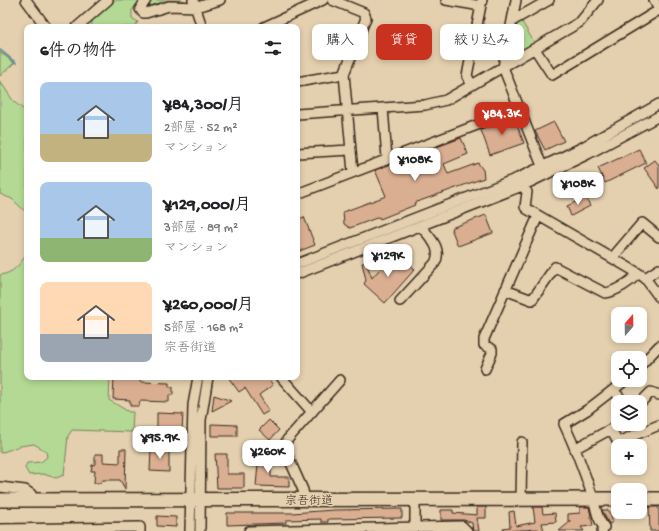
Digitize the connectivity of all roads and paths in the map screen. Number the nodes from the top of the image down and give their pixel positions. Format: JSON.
{"nodes":[{"id":1,"x":26,"y":0,"type":"edge"},
{"id":2,"x":108,"y":0,"type":"edge"},
{"id":3,"x":146,"y":0,"type":"edge"},
{"id":4,"x":220,"y":0,"type":"edge"},
{"id":5,"x":323,"y":0,"type":"edge"},
{"id":6,"x":332,"y":0,"type":"edge"},
{"id":7,"x":446,"y":0,"type":"edge"},
{"id":8,"x":516,"y":0,"type":"edge"},
{"id":9,"x":549,"y":0,"type":"edge"},
{"id":10,"x":598,"y":0,"type":"edge"},
{"id":11,"x":654,"y":0,"type":"edge"},
{"id":12,"x":482,"y":3,"type":"edge"},
{"id":13,"x":195,"y":4,"type":"edge"},
{"id":14,"x":659,"y":10,"type":"edge"},
{"id":15,"x":512,"y":21,"type":"junction"},
{"id":16,"x":44,"y":24,"type":"edge"},
{"id":17,"x":80,"y":24,"type":"edge"},
{"id":18,"x":201,"y":24,"type":"edge"},
{"id":19,"x":271,"y":24,"type":"edge"},
{"id":20,"x":535,"y":49,"type":"junction"},
{"id":21,"x":503,"y":67,"type":"junction"},
{"id":22,"x":344,"y":74,"type":"junction"},
{"id":23,"x":300,"y":81,"type":"edge"},
{"id":24,"x":472,"y":85,"type":"junction"},
{"id":25,"x":659,"y":104,"type":"edge"},
{"id":26,"x":383,"y":108,"type":"junction"},
{"id":27,"x":519,"y":109,"type":"junction"},
{"id":28,"x":347,"y":110,"type":"junction"},
{"id":29,"x":300,"y":114,"type":"edge"},
{"id":30,"x":659,"y":116,"type":"edge"},
{"id":31,"x":350,"y":150,"type":"junction"},
{"id":32,"x":300,"y":153,"type":"edge"},
{"id":33,"x":387,"y":158,"type":"junction"},
{"id":34,"x":544,"y":171,"type":"junction"},
{"id":35,"x":353,"y":172,"type":"junction"},
{"id":36,"x":520,"y":182,"type":"junction"},
{"id":37,"x":300,"y":193,"type":"edge"},
{"id":38,"x":538,"y":216,"type":"junction"},
{"id":39,"x":421,"y":226,"type":"junction"},
{"id":40,"x":659,"y":237,"type":"edge"},
{"id":41,"x":613,"y":257,"type":"junction"},
{"id":42,"x":300,"y":263,"type":"edge"},
{"id":43,"x":659,"y":269,"type":"edge"},
{"id":44,"x":300,"y":273,"type":"edge"},
{"id":45,"x":642,"y":275,"type":"junction"},
{"id":46,"x":506,"y":290,"type":"junction"},
{"id":47,"x":659,"y":297,"type":"edge"},
{"id":48,"x":400,"y":300,"type":"dead end"},
{"id":49,"x":659,"y":346,"type":"edge"},
{"id":50,"x":647,"y":359,"type":"edge"},
{"id":51,"x":485,"y":369,"type":"dead end"},
{"id":52,"x":197,"y":380,"type":"edge"},
{"id":53,"x":208,"y":380,"type":"edge"},
{"id":54,"x":284,"y":380,"type":"edge"},
{"id":55,"x":340,"y":380,"type":"dead end"},
{"id":56,"x":618,"y":387,"type":"edge"},
{"id":57,"x":614,"y":391,"type":"junction"},
{"id":58,"x":618,"y":395,"type":"edge"},
{"id":59,"x":659,"y":395,"type":"edge"},
{"id":60,"x":647,"y":396,"type":"edge"},
{"id":61,"x":312,"y":412,"type":"junction"},
{"id":62,"x":659,"y":426,"type":"edge"},
{"id":63,"x":611,"y":428,"type":"edge"},
{"id":64,"x":615,"y":431,"type":"edge"},
{"id":65,"x":646,"y":431,"type":"edge"},
{"id":66,"x":647,"y":431,"type":"edge"},
{"id":67,"x":522,"y":442,"type":"dead end"},
{"id":68,"x":576,"y":448,"type":"junction"},
{"id":69,"x":0,"y":486,"type":"edge"},
{"id":70,"x":594,"y":498,"type":"junction"},
{"id":71,"x":611,"y":499,"type":"edge"},
{"id":72,"x":647,"y":499,"type":"edge"},
{"id":73,"x":659,"y":499,"type":"edge"},
{"id":74,"x":0,"y":500,"type":"edge"},
{"id":75,"x":33,"y":500,"type":"junction"},
{"id":76,"x":196,"y":500,"type":"junction"},
{"id":77,"x":304,"y":500,"type":"junction"},
{"id":78,"x":415,"y":500,"type":"junction"},
{"id":79,"x":521,"y":500,"type":"junction"},
{"id":80,"x":415,"y":526,"type":"junction"},
{"id":81,"x":0,"y":529,"type":"edge"},
{"id":82,"x":358,"y":529,"type":"edge"},
{"id":83,"x":140,"y":531,"type":"edge"},
{"id":84,"x":190,"y":531,"type":"edge"},
{"id":85,"x":200,"y":531,"type":"edge"},
{"id":86,"x":249,"y":531,"type":"edge"},
{"id":87,"x":467,"y":531,"type":"edge"},
{"id":88,"x":602,"y":531,"type":"edge"}],
"edges":[{"from":1,"to":16,"type":"street"},
{"from":2,"to":17,"type":"street"},
{"from":3,"to":13,"type":"street"},
{"from":4,"to":13,"type":"street"},
{"from":5,"to":19,"type":"street"},
{"from":6,"to":22,"type":"street"},
{"from":7,"to":12,"type":"street"},
{"from":8,"to":15,"type":"street"},
{"from":9,"to":15,"type":"street"},
{"from":10,"to":20,"type":"street"},
{"from":11,"to":14,"type":"street"},
{"from":12,"to":24,"type":"street"},
{"from":13,"to":18,"type":"street"},
{"from":14,"to":20,"type":"street"},
{"from":15,"to":21,"type":"street"},
{"from":20,"to":21,"type":"street"},
{"from":21,"to":24,"type":"street"},
{"from":21,"to":27,"type":"street"},
{"from":22,"to":23,"type":"street"},
{"from":22,"to":28,"type":"street"},
{"from":24,"to":26,"type":"street"},
{"from":25,"to":34,"type":"street"},
{"from":26,"to":28,"type":"street"},
{"from":26,"to":33,"type":"street"},
{"from":27,"to":33,"type":"street"},
{"from":27,"to":34,"type":"street"},
{"from":28,"to":29,"type":"street"},
{"from":28,"to":31,"type":"street"},
{"from":30,"to":34,"type":"street"},
{"from":31,"to":32,"type":"street"},
{"from":31,"to":35,"type":"street"},
{"from":33,"to":35,"type":"street"},
{"from":34,"to":36,"type":"street"},
{"from":35,"to":37,"type":"street"},
{"from":36,"to":38,"type":"street"},
{"from":36,"to":39,"type":"street"},
{"from":36,"to":42,"type":"street"},
{"from":38,"to":41,"type":"street"},
{"from":38,"to":46,"type":"street"},
{"from":39,"to":44,"type":"street"},
{"from":39,"to":48,"type":"street"},
{"from":40,"to":41,"type":"street"},
{"from":41,"to":45,"type":"street"},
{"from":43,"to":45,"type":"street"},
{"from":45,"to":46,"type":"street"},
{"from":45,"to":47,"type":"street"},
{"from":46,"to":51,"type":"street"},
{"from":49,"to":50,"type":"street"},
{"from":52,"to":76,"type":"street"},
{"from":53,"to":76,"type":"street"},
{"from":54,"to":61,"type":"street"},
{"from":55,"to":61,"type":"street"},
{"from":56,"to":57,"type":"street"},
{"from":57,"to":58,"type":"street"},
{"from":57,"to":68,"type":"street"},
{"from":59,"to":60,"type":"street"},
{"from":61,"to":77,"type":"street"},
{"from":62,"to":66,"type":"street"},
{"from":63,"to":68,"type":"street"},
{"from":64,"to":65,"type":"street"},
{"from":67,"to":79,"type":"street"},
{"from":68,"to":70,"type":"street"},
{"from":69,"to":75,"type":"street"},
{"from":70,"to":71,"type":"highway","name":"宗吾街道"},
{"from":70,"to":79,"type":"highway","name":"宗吾街道"},
{"from":70,"to":88,"type":"street"},
{"from":72,"to":73,"type":"highway"},
{"from":74,"to":75,"type":"highway","name":"宗吾街道"},
{"from":75,"to":76,"type":"highway","name":"宗吾街道"},
{"from":76,"to":77,"type":"highway","name":"宗吾街道"},
{"from":76,"to":84,"type":"street"},
{"from":76,"to":85,"type":"street"},
{"from":77,"to":78,"type":"highway","name":"宗吾街道"},
{"from":78,"to":79,"type":"highway","name":"宗吾街道"},
{"from":78,"to":80,"type":"street"},
{"from":80,"to":82,"type":"street"},
{"from":80,"to":87,"type":"street"},
{"from":81,"to":83,"type":"street"},
{"from":82,"to":86,"type":"street"}]}
